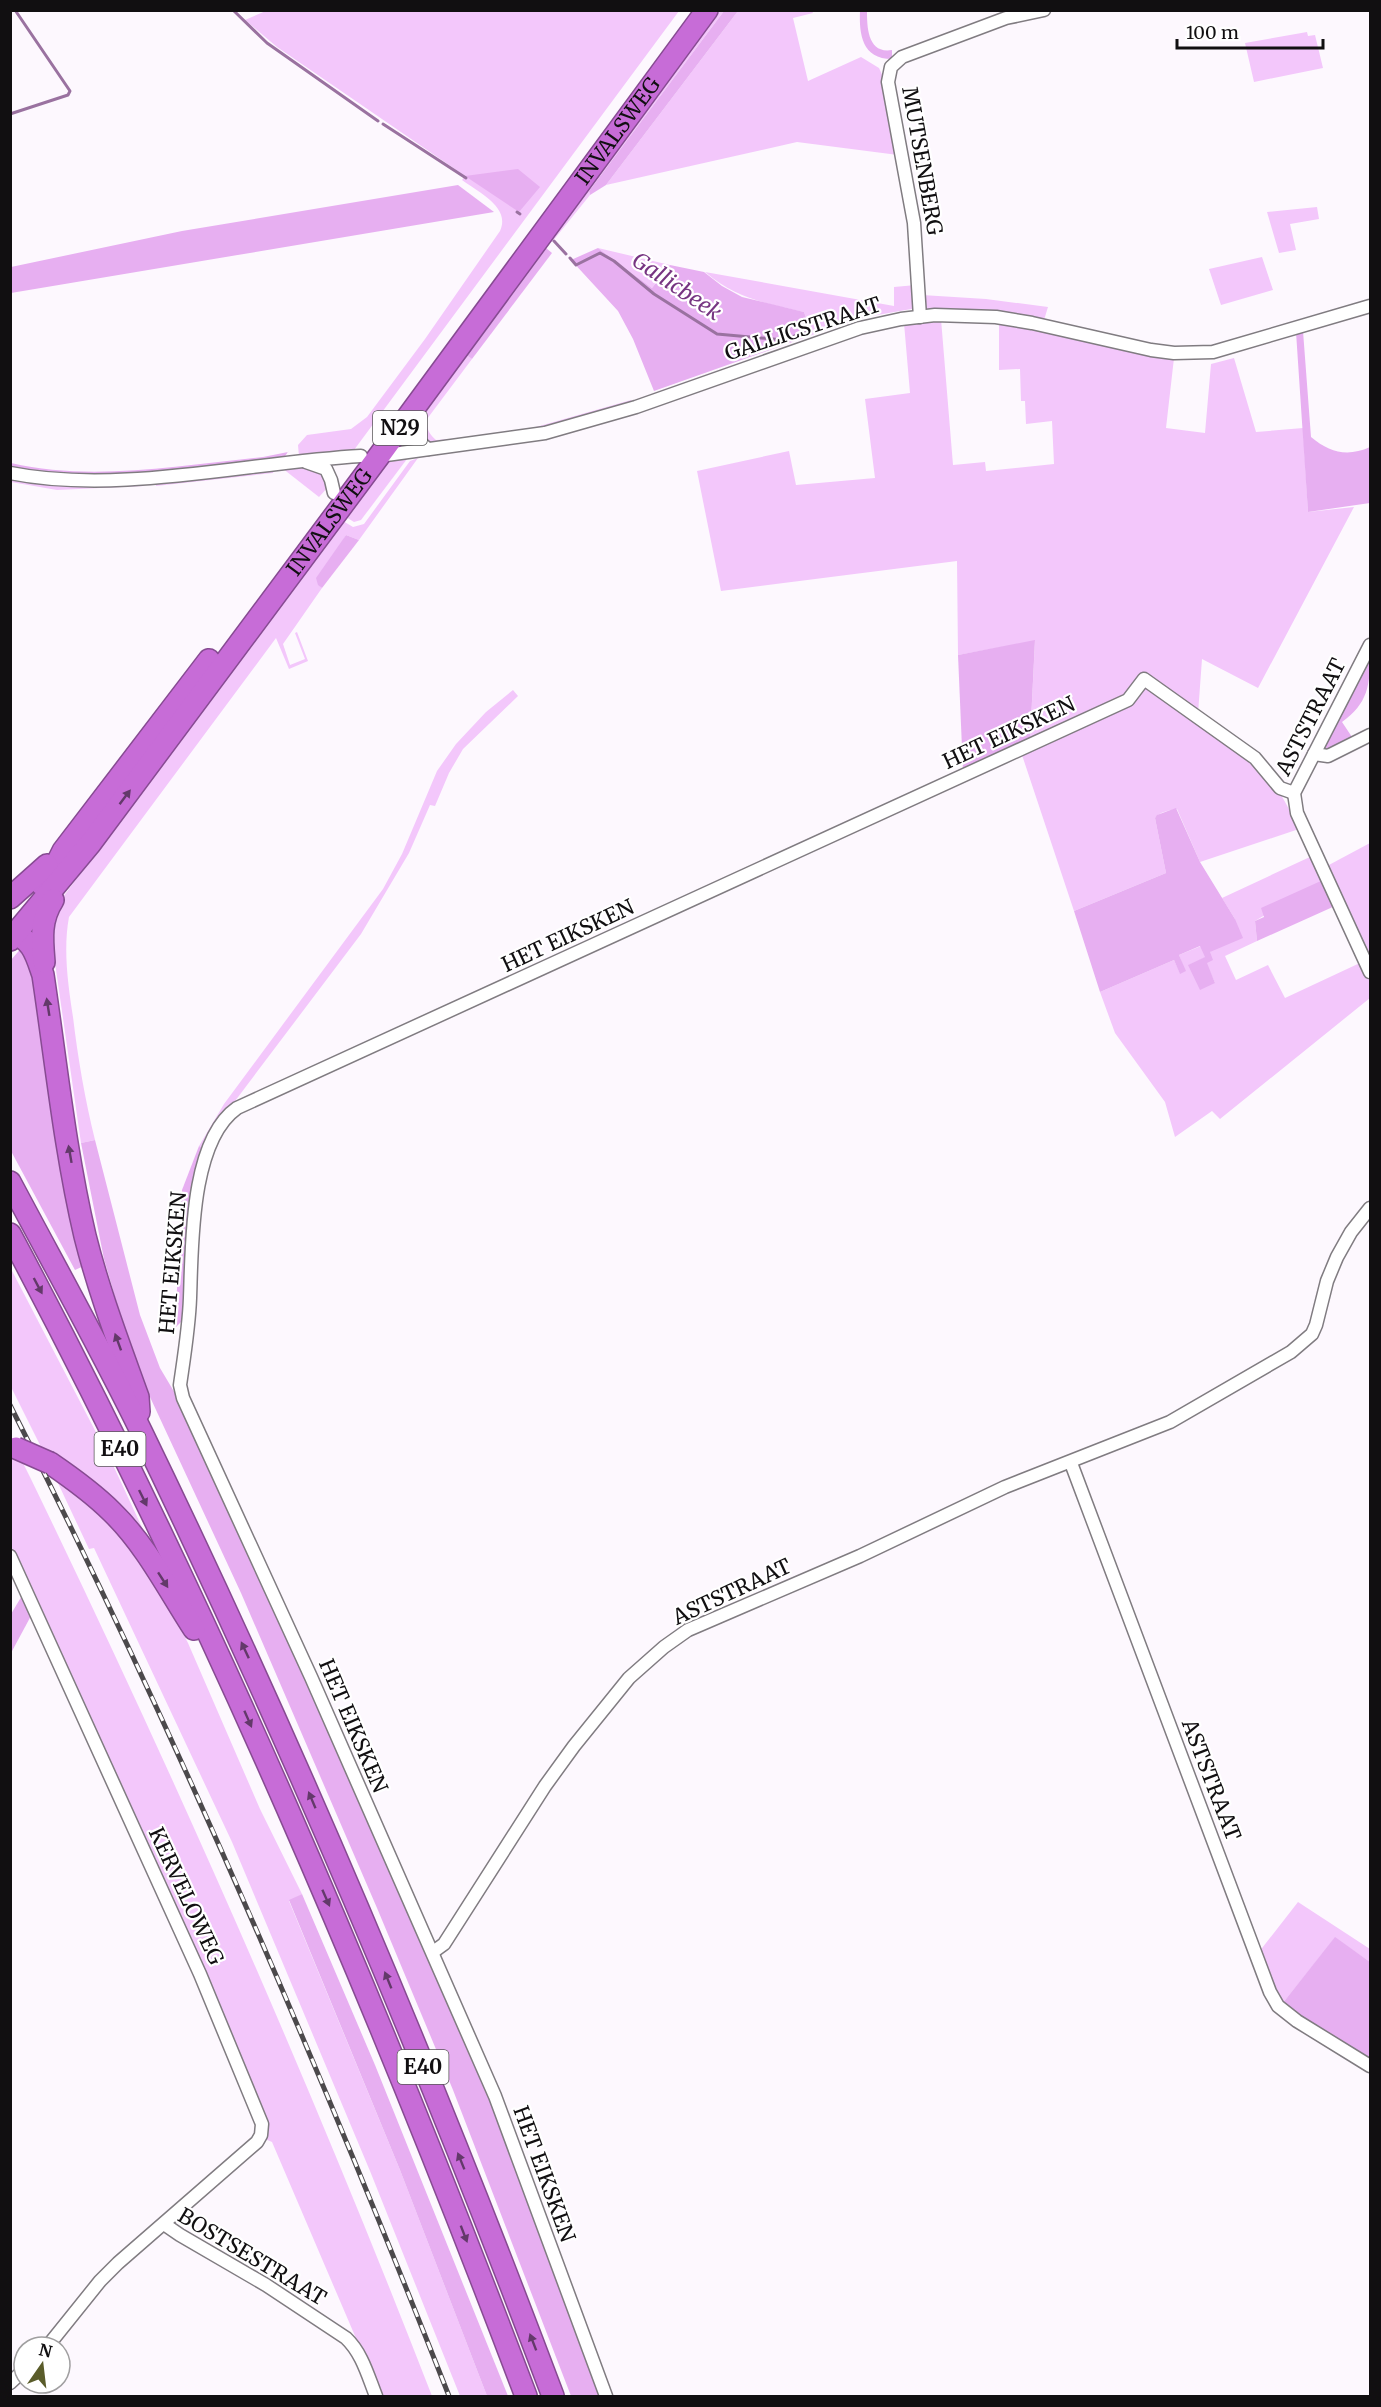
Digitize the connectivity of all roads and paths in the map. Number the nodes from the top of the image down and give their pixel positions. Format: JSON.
{"nodes":[{"id":1,"x":690,"y":10,"type":"edge"},
{"id":2,"x":706,"y":10,"type":"edge"},
{"id":3,"x":1044,"y":10,"type":"edge"},
{"id":4,"x":1371,"y":306,"type":"edge"},
{"id":5,"x":920,"y":317,"type":"junction"},
{"id":6,"x":408,"y":417,"type":"junction"},
{"id":7,"x":428,"y":449,"type":"junction"},
{"id":8,"x":370,"y":456,"type":"junction"},
{"id":9,"x":305,"y":462,"type":"junction"},
{"id":10,"x":10,"y":473,"type":"edge"},
{"id":11,"x":334,"y":493,"type":"junction"},
{"id":12,"x":1371,"y":645,"type":"edge"},
{"id":13,"x":1371,"y":735,"type":"edge"},
{"id":14,"x":1314,"y":754,"type":"junction"},
{"id":15,"x":1294,"y":793,"type":"junction"},
{"id":16,"x":63,"y":851,"type":"junction"},
{"id":17,"x":67,"y":874,"type":"junction"},
{"id":18,"x":10,"y":898,"type":"edge"},
{"id":19,"x":12,"y":932,"type":"edge"},
{"id":20,"x":1371,"y":972,"type":"edge"},
{"id":21,"x":43,"y":975,"type":"junction"},
{"id":22,"x":10,"y":1182,"type":"edge"},
{"id":23,"x":1371,"y":1208,"type":"edge"},
{"id":24,"x":10,"y":1234,"type":"edge"},
{"id":25,"x":139,"y":1428,"type":"junction"},
{"id":26,"x":13,"y":1447,"type":"edge"},
{"id":27,"x":1071,"y":1463,"type":"junction"},
{"id":28,"x":10,"y":1556,"type":"edge"},
{"id":29,"x":224,"y":1666,"type":"junction"},
{"id":30,"x":433,"y":1952,"type":"junction"},
{"id":31,"x":1371,"y":2066,"type":"edge"},
{"id":32,"x":164,"y":2223,"type":"junction"},
{"id":33,"x":57,"y":2335,"type":"edge"},
{"id":34,"x":375,"y":2397,"type":"edge"},
{"id":35,"x":526,"y":2397,"type":"edge"},
{"id":36,"x":553,"y":2397,"type":"edge"},
{"id":37,"x":606,"y":2397,"type":"edge"}],
"edges":[{"from":1,"to":8,"type":"highway","name":"INVALSWEG","number":"N29"},
{"from":2,"to":6,"type":"highway","name":"INVALSWEG","number":"N29"},
{"from":3,"to":5,"type":"street","name":"MUTSENBERG"},
{"from":4,"to":5,"type":"street","name":"GALLICSTRAAT"},
{"from":5,"to":7,"type":"street","name":"GALLICSTRAAT"},
{"from":6,"to":7,"type":"street"},
{"from":6,"to":8,"type":"highway","name":"INVALSWEG","number":"N29"},
{"from":7,"to":8,"type":"street","name":"GALLICSTRAAT"},
{"from":8,"to":9,"type":"street","name":"GALLICSTRAAT"},
{"from":8,"to":11,"type":"highway","name":"INVALSWEG","number":"N29"},
{"from":17,"to":8,"type":"highway","name":"INVALSWEG","number":"N29","one_way":true},
{"from":9,"to":10,"type":"street","name":"GALLICSTRAAT"},
{"from":9,"to":11,"type":"street"},
{"from":11,"to":16,"type":"highway","name":"INVALSWEG","number":"N29"},
{"from":12,"to":14,"type":"street","name":"ASTSTRAAT"},
{"from":13,"to":14,"type":"street"},
{"from":14,"to":15,"type":"street","name":"ASTSTRAAT"},
{"from":15,"to":20,"type":"street","name":"ASTSTRAAT"},
{"from":15,"to":30,"type":"street","name":"HET EIKSKEN"},
{"from":16,"to":18,"type":"highway"},
{"from":16,"to":19,"type":"highway","name":"INVALSWEG","number":"N29"},
{"from":17,"to":19,"type":"highway","name":"INVALSWEG","number":"N29"},
{"from":17,"to":21,"type":"highway"},
{"from":19,"to":21,"type":"highway"},
{"from":25,"to":21,"type":"highway","one_way":true},
{"from":22,"to":25,"type":"highway","number":"E40"},
{"from":23,"to":27,"type":"street","name":"ASTSTRAAT"},
{"from":24,"to":29,"type":"highway","number":"E40","one_way":true},
{"from":36,"to":25,"type":"highway","number":"E40","one_way":true},
{"from":26,"to":29,"type":"highway","one_way":true,"bridge":true},
{"from":27,"to":30,"type":"street","name":"ASTSTRAAT"},
{"from":27,"to":31,"type":"street","name":"ASTSTRAAT"},
{"from":28,"to":32,"type":"street","name":"KERVELOWEG"},
{"from":29,"to":35,"type":"highway","number":"E40","one_way":true},
{"from":30,"to":37,"type":"street","name":"HET EIKSKEN"},
{"from":32,"to":33,"type":"street","name":"BOSTSESTRAAT"},
{"from":32,"to":34,"type":"street","name":"BOSTSESTRAAT"}]}
